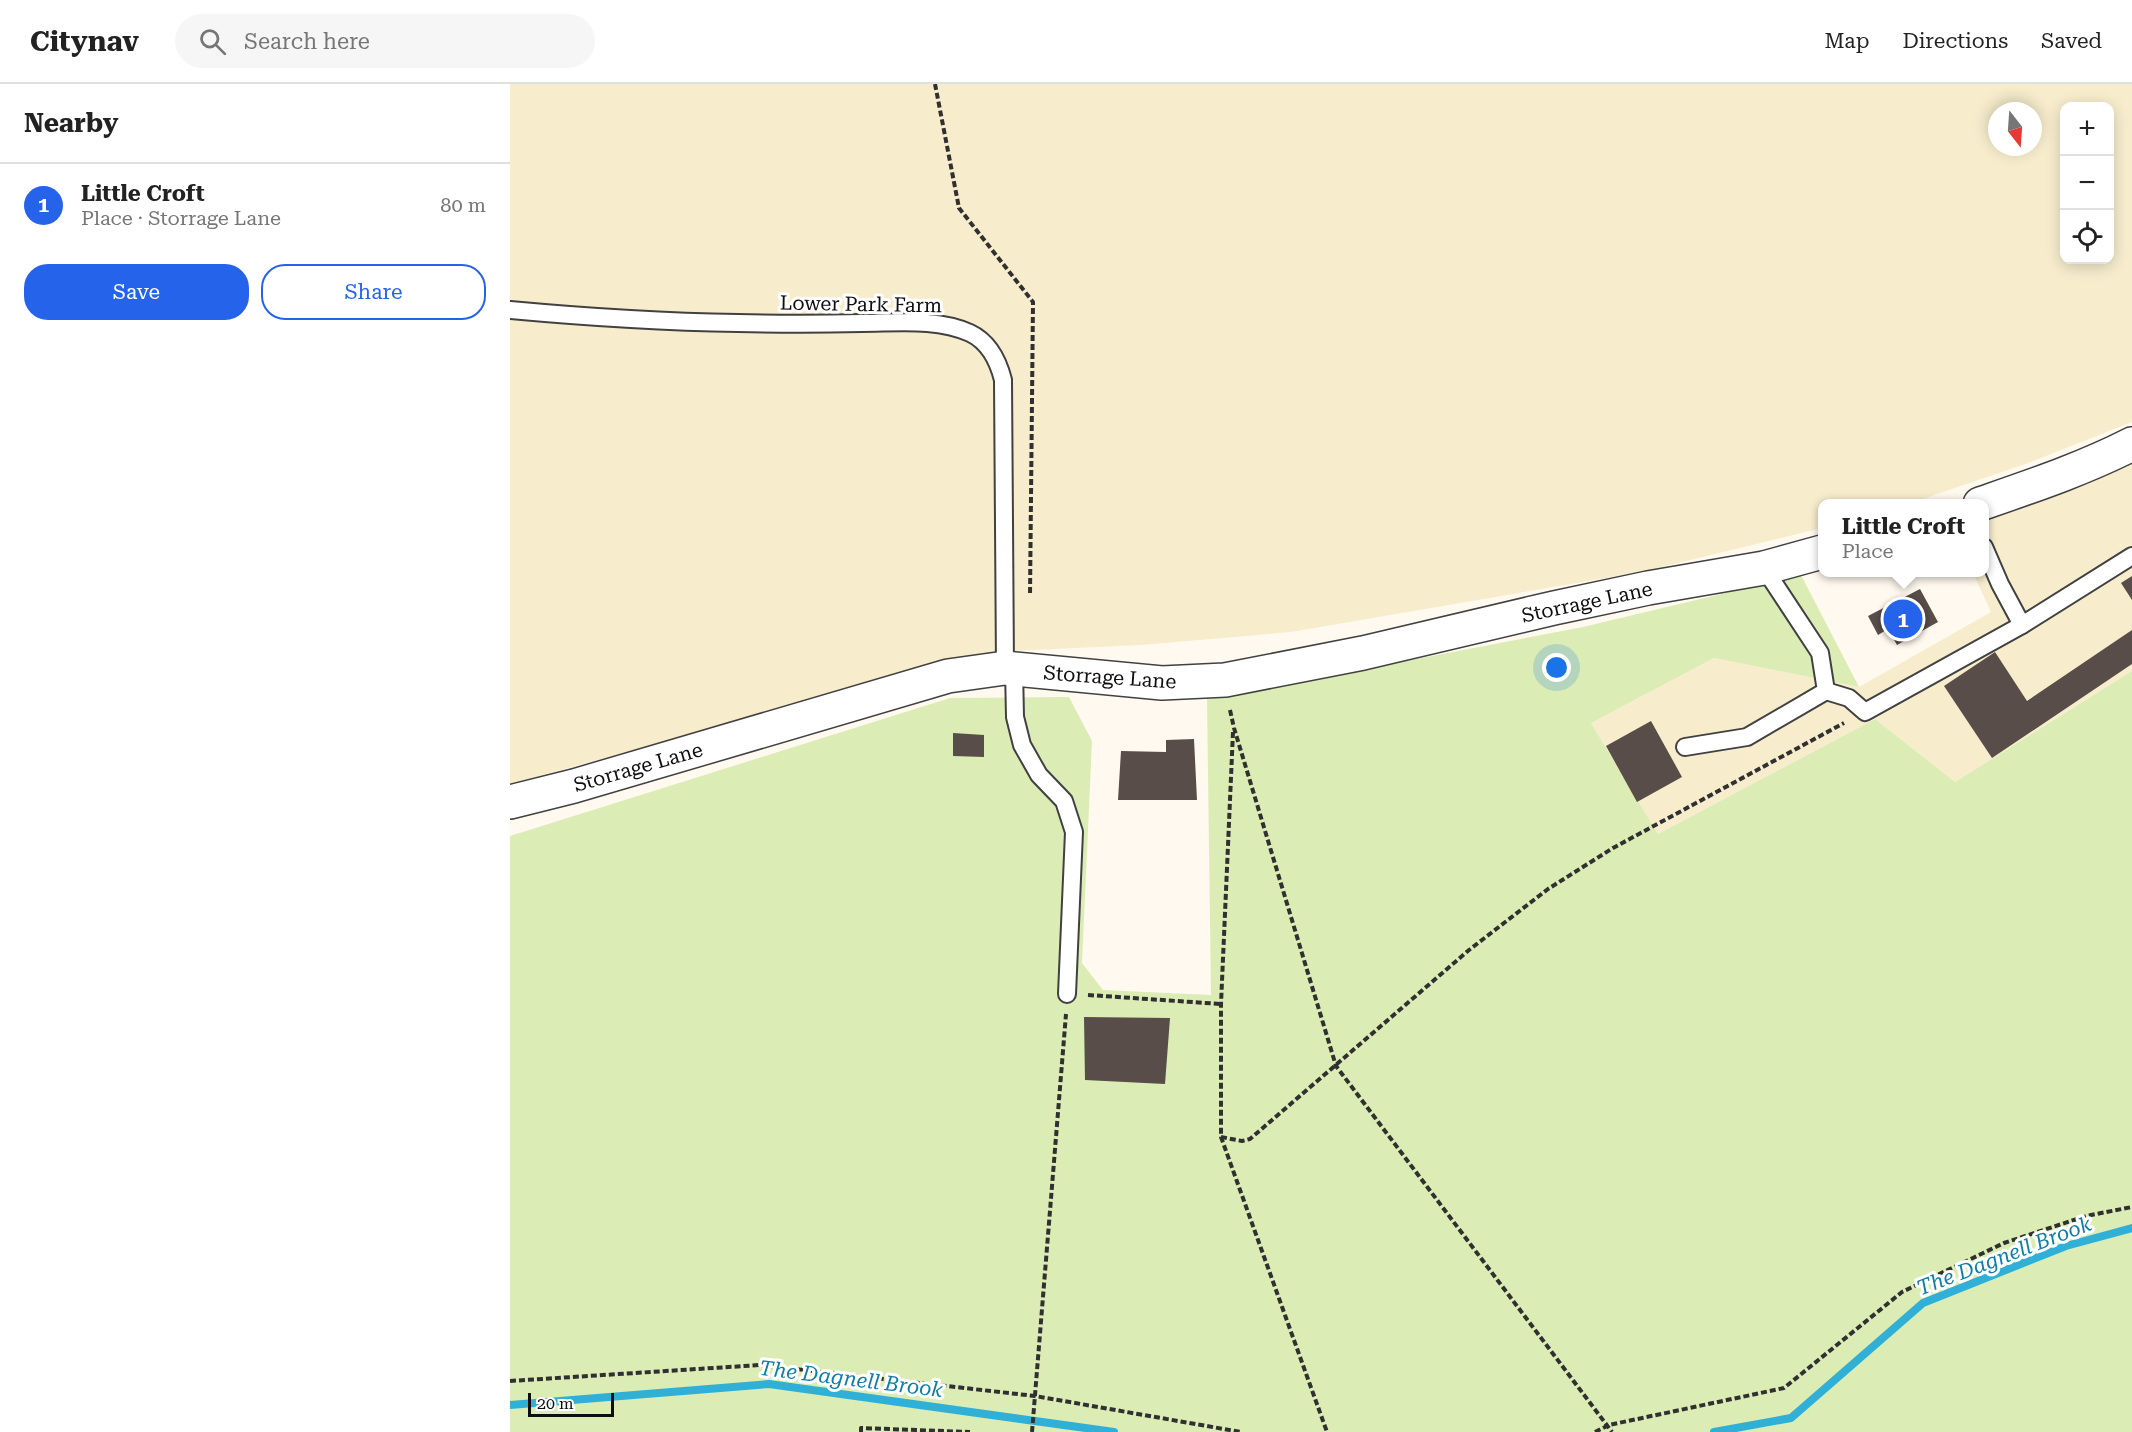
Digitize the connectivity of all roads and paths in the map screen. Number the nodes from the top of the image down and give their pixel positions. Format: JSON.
{"nodes":[{"id":1,"x":510,"y":310,"type":"edge"},
{"id":2,"x":2132,"y":444,"type":"edge"},
{"id":3,"x":1989,"y":501,"type":"edge"},
{"id":4,"x":1818,"y":553,"type":"edge"},
{"id":5,"x":2132,"y":556,"type":"edge"},
{"id":6,"x":1989,"y":559,"type":"edge"},
{"id":7,"x":1764,"y":568,"type":"junction"},
{"id":8,"x":2022,"y":625,"type":"junction"},
{"id":9,"x":1009,"y":669,"type":"junction"},
{"id":10,"x":1225,"y":680,"type":"junction"},
{"id":11,"x":1826,"y":691,"type":"junction"},
{"id":12,"x":1865,"y":712,"type":"junction"},
{"id":13,"x":1234,"y":728,"type":"junction"},
{"id":14,"x":1685,"y":747,"type":"dead end"},
{"id":15,"x":510,"y":802,"type":"edge"},
{"id":16,"x":1068,"y":994,"type":"junction"},
{"id":17,"x":1221,"y":1004,"type":"junction"},
{"id":18,"x":1336,"y":1066,"type":"junction"},
{"id":19,"x":1221,"y":1137,"type":"junction"},
{"id":20,"x":2132,"y":1207,"type":"edge"},
{"id":21,"x":510,"y":1381,"type":"edge"},
{"id":22,"x":1035,"y":1396,"type":"junction"},
{"id":23,"x":1609,"y":1425,"type":"junction"},
{"id":24,"x":861,"y":1432,"type":"edge"},
{"id":25,"x":970,"y":1432,"type":"edge"},
{"id":26,"x":1032,"y":1432,"type":"edge"},
{"id":27,"x":1241,"y":1432,"type":"edge"},
{"id":28,"x":1327,"y":1432,"type":"edge"},
{"id":29,"x":1595,"y":1432,"type":"edge"},
{"id":30,"x":1612,"y":1432,"type":"edge"}],
"edges":[{"from":1,"to":9,"type":"lane","name":"Lower Park Farm"},
{"from":2,"to":3,"type":"street"},
{"from":4,"to":7,"type":"street","name":"Storrage Lane"},
{"from":5,"to":8,"type":"lane"},
{"from":6,"to":8,"type":"lane"},
{"from":7,"to":10,"type":"street","name":"Storrage Lane"},
{"from":7,"to":11,"type":"lane"},
{"from":8,"to":12,"type":"lane"},
{"from":9,"to":10,"type":"street","name":"Storrage Lane"},
{"from":9,"to":15,"type":"street","name":"Storrage Lane"},
{"from":9,"to":16,"type":"lane","name":"Lower Park Farm"},
{"from":10,"to":13,"type":"path"},
{"from":11,"to":12,"type":"lane"},
{"from":11,"to":14,"type":"lane"},
{"from":12,"to":18,"type":"path"},
{"from":13,"to":17,"type":"path"},
{"from":13,"to":18,"type":"path"},
{"from":16,"to":17,"type":"path"},
{"from":16,"to":22,"type":"path"},
{"from":17,"to":19,"type":"path"},
{"from":18,"to":19,"type":"path"},
{"from":18,"to":23,"type":"path"},
{"from":19,"to":28,"type":"path"},
{"from":20,"to":23,"type":"path"},
{"from":21,"to":22,"type":"path"},
{"from":22,"to":26,"type":"path"},
{"from":22,"to":27,"type":"path"},
{"from":23,"to":29,"type":"path"},
{"from":23,"to":30,"type":"path"},
{"from":24,"to":25,"type":"path"}]}
